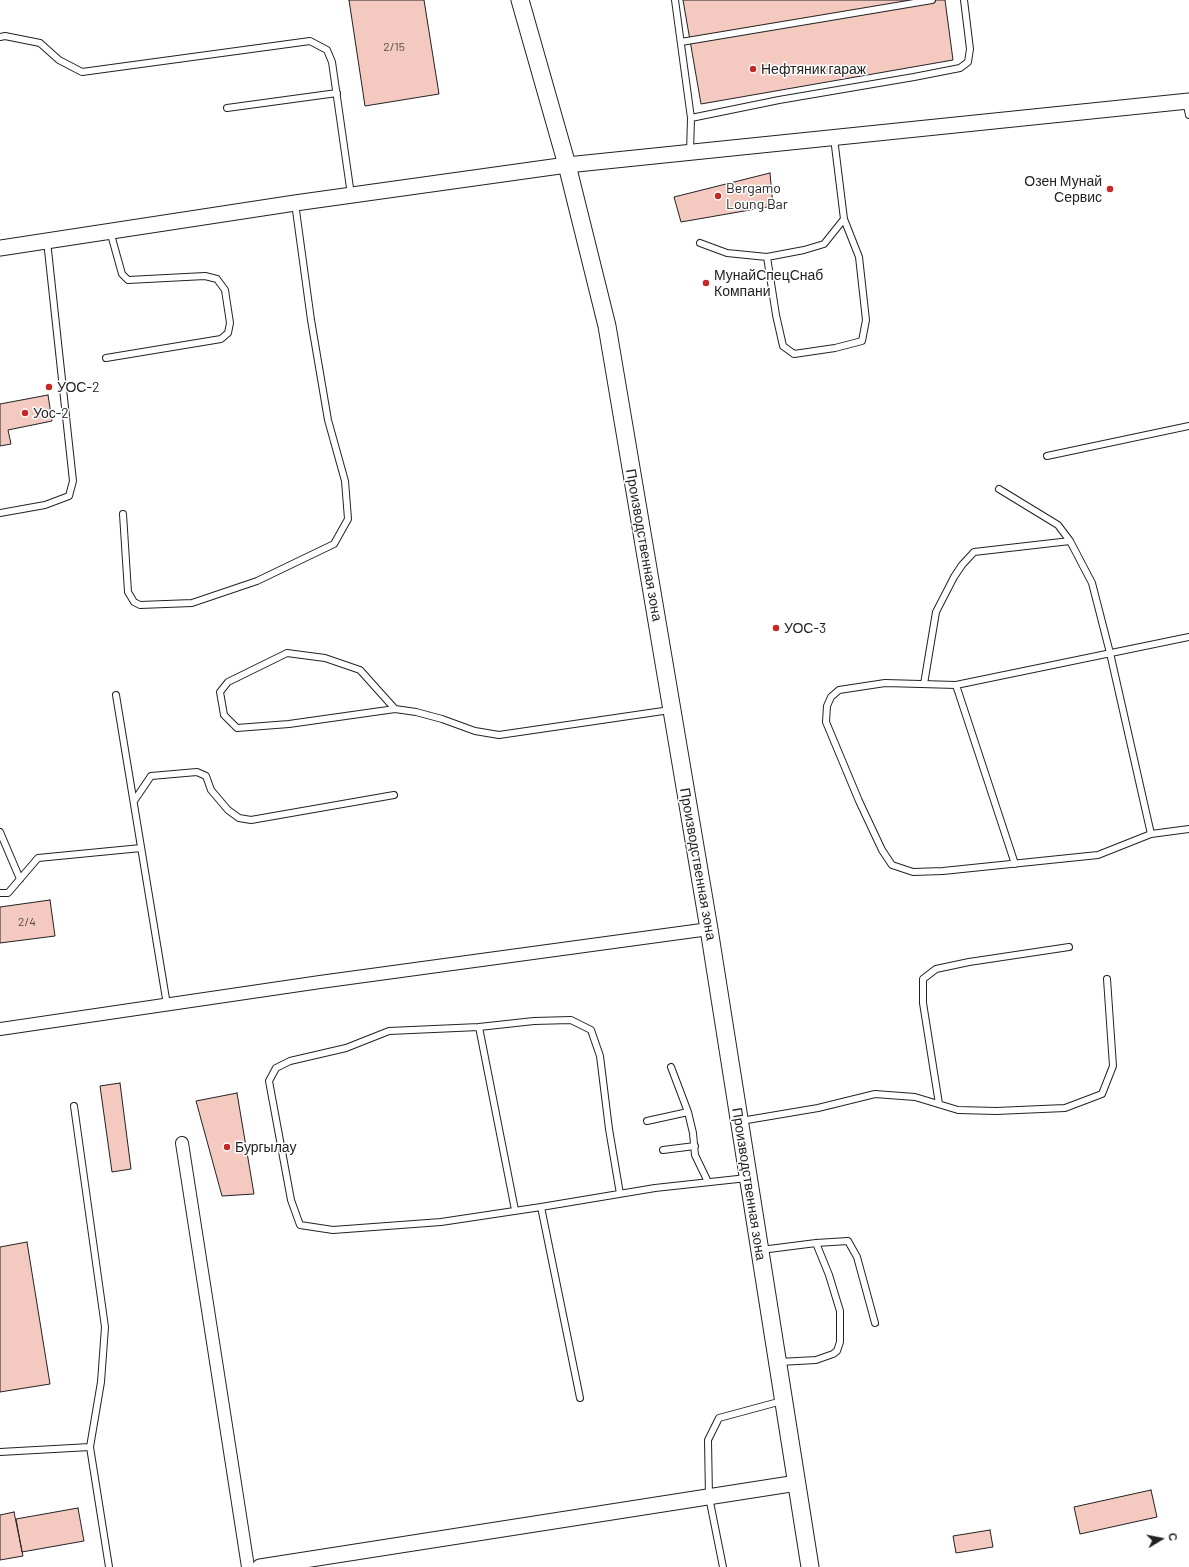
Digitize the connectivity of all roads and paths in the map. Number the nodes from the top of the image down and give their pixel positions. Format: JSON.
{"nodes":[{"id":1,"x":520,"y":0,"type":"edge"},
{"id":2,"x":675,"y":0,"type":"edge"},
{"id":3,"x":932,"y":0,"type":"edge"},
{"id":4,"x":964,"y":0,"type":"edge"},
{"id":5,"x":0,"y":37,"type":"edge"},
{"id":6,"x":681,"y":42,"type":"junction"},
{"id":7,"x":337,"y":93,"type":"junction"},
{"id":8,"x":1188,"y":106,"type":"edge"},
{"id":9,"x":227,"y":108,"type":"dead end"},
{"id":10,"x":691,"y":118,"type":"junction"},
{"id":11,"x":834,"y":138,"type":"junction"},
{"id":12,"x":690,"y":152,"type":"junction"},
{"id":13,"x":568,"y":165,"type":"junction"},
{"id":14,"x":351,"y":195,"type":"junction"},
{"id":15,"x":295,"y":203,"type":"junction"},
{"id":16,"x":844,"y":219,"type":"junction"},
{"id":17,"x":110,"y":231,"type":"junction"},
{"id":18,"x":47,"y":241,"type":"junction"},
{"id":19,"x":700,"y":243,"type":"dead end"},
{"id":20,"x":0,"y":248,"type":"edge"},
{"id":21,"x":767,"y":257,"type":"junction"},
{"id":22,"x":106,"y":358,"type":"dead end"},
{"id":23,"x":1189,"y":426,"type":"edge"},
{"id":24,"x":1047,"y":456,"type":"dead end"},
{"id":25,"x":999,"y":489,"type":"dead end"},
{"id":26,"x":0,"y":513,"type":"edge"},
{"id":27,"x":123,"y":514,"type":"dead end"},
{"id":28,"x":1070,"y":541,"type":"junction"},
{"id":29,"x":1189,"y":637,"type":"edge"},
{"id":30,"x":1110,"y":653,"type":"junction"},
{"id":31,"x":924,"y":684,"type":"junction"},
{"id":32,"x":956,"y":685,"type":"junction"},
{"id":33,"x":116,"y":695,"type":"dead end"},
{"id":34,"x":395,"y":709,"type":"junction"},
{"id":35,"x":672,"y":710,"type":"junction"},
{"id":36,"x":394,"y":795,"type":"dead end"},
{"id":37,"x":134,"y":801,"type":"junction"},
{"id":38,"x":1189,"y":830,"type":"edge"},
{"id":39,"x":0,"y":832,"type":"edge"},
{"id":40,"x":1151,"y":834,"type":"junction"},
{"id":41,"x":141,"y":848,"type":"junction"},
{"id":42,"x":1015,"y":864,"type":"junction"},
{"id":43,"x":20,"y":879,"type":"junction"},
{"id":44,"x":0,"y":893,"type":"edge"},
{"id":45,"x":709,"y":929,"type":"junction"},
{"id":46,"x":1069,"y":947,"type":"dead end"},
{"id":47,"x":1106,"y":979,"type":"dead end"},
{"id":48,"x":167,"y":1005,"type":"junction"},
{"id":49,"x":479,"y":1027,"type":"junction"},
{"id":50,"x":0,"y":1029,"type":"edge"},
{"id":51,"x":671,"y":1067,"type":"dead end"},
{"id":52,"x":939,"y":1104,"type":"junction"},
{"id":53,"x":74,"y":1106,"type":"dead end"},
{"id":54,"x":688,"y":1112,"type":"junction"},
{"id":55,"x":739,"y":1121,"type":"junction"},
{"id":56,"x":647,"y":1122,"type":"dead end"},
{"id":57,"x":182,"y":1143,"type":"dead end"},
{"id":58,"x":694,"y":1146,"type":"junction"},
{"id":59,"x":663,"y":1150,"type":"dead end"},
{"id":60,"x":748,"y":1178,"type":"junction"},
{"id":61,"x":708,"y":1182,"type":"junction"},
{"id":62,"x":620,"y":1194,"type":"junction"},
{"id":63,"x":541,"y":1207,"type":"junction"},
{"id":64,"x":515,"y":1210,"type":"junction"},
{"id":65,"x":816,"y":1243,"type":"junction"},
{"id":66,"x":760,"y":1250,"type":"junction"},
{"id":67,"x":875,"y":1323,"type":"dead end"},
{"id":68,"x":778,"y":1362,"type":"junction"},
{"id":69,"x":580,"y":1398,"type":"dead end"},
{"id":70,"x":783,"y":1400,"type":"junction"},
{"id":71,"x":90,"y":1447,"type":"junction"},
{"id":72,"x":0,"y":1452,"type":"edge"},
{"id":73,"x":797,"y":1483,"type":"junction"},
{"id":74,"x":709,"y":1497,"type":"junction"},
{"id":75,"x":109,"y":1567,"type":"edge"},
{"id":76,"x":248,"y":1567,"type":"edge"},
{"id":77,"x":260,"y":1567,"type":"edge"},
{"id":78,"x":723,"y":1567,"type":"edge"},
{"id":79,"x":810,"y":1567,"type":"edge"}],
"edges":[{"from":1,"to":13,"type":"main road","name":"Производственная зона"},
{"from":2,"to":6,"type":"lane"},
{"from":3,"to":6,"type":"lane"},
{"from":4,"to":10,"type":"lane"},
{"from":5,"to":7,"type":"lane"},
{"from":6,"to":10,"type":"lane"},
{"from":7,"to":9,"type":"lane"},
{"from":7,"to":14,"type":"lane"},
{"from":8,"to":11,"type":"street"},
{"from":10,"to":12,"type":"lane"},
{"from":11,"to":12,"type":"street"},
{"from":11,"to":16,"type":"lane"},
{"from":12,"to":13,"type":"street"},
{"from":13,"to":14,"type":"street"},
{"from":13,"to":35,"type":"main road","name":"Производственная зона"},
{"from":14,"to":15,"type":"street"},
{"from":15,"to":17,"type":"street"},
{"from":15,"to":27,"type":"lane"},
{"from":16,"to":21,"type":"lane"},
{"from":16,"to":21,"type":"lane"},
{"from":17,"to":18,"type":"street"},
{"from":17,"to":22,"type":"lane"},
{"from":18,"to":20,"type":"street"},
{"from":18,"to":26,"type":"lane"},
{"from":19,"to":21,"type":"lane"},
{"from":23,"to":24,"type":"lane"},
{"from":25,"to":28,"type":"lane"},
{"from":28,"to":30,"type":"lane"},
{"from":28,"to":31,"type":"lane"},
{"from":29,"to":30,"type":"lane"},
{"from":30,"to":32,"type":"lane"},
{"from":30,"to":40,"type":"lane"},
{"from":31,"to":32,"type":"lane"},
{"from":31,"to":42,"type":"lane"},
{"from":32,"to":42,"type":"lane"},
{"from":33,"to":37,"type":"lane"},
{"from":34,"to":34,"type":"lane"},
{"from":34,"to":35,"type":"lane"},
{"from":35,"to":45,"type":"main road","name":"Производственная зона"},
{"from":36,"to":37,"type":"lane"},
{"from":37,"to":41,"type":"lane"},
{"from":38,"to":40,"type":"lane"},
{"from":39,"to":43,"type":"lane"},
{"from":40,"to":42,"type":"lane"},
{"from":41,"to":43,"type":"lane"},
{"from":41,"to":48,"type":"lane"},
{"from":43,"to":44,"type":"lane"},
{"from":45,"to":48,"type":"street"},
{"from":45,"to":55,"type":"main road","name":"Производственная зона"},
{"from":46,"to":52,"type":"lane"},
{"from":47,"to":52,"type":"lane"},
{"from":48,"to":50,"type":"street"},
{"from":49,"to":62,"type":"lane"},
{"from":49,"to":64,"type":"lane"},
{"from":49,"to":64,"type":"lane"},
{"from":51,"to":54,"type":"lane"},
{"from":52,"to":55,"type":"lane"},
{"from":53,"to":71,"type":"lane"},
{"from":54,"to":56,"type":"lane"},
{"from":54,"to":58,"type":"lane"},
{"from":55,"to":60,"type":"main road","name":"Производственная зона"},
{"from":57,"to":76,"type":"street"},
{"from":58,"to":59,"type":"lane"},
{"from":58,"to":61,"type":"lane"},
{"from":60,"to":61,"type":"lane"},
{"from":60,"to":66,"type":"main road","name":"Производственная зона"},
{"from":61,"to":62,"type":"lane"},
{"from":62,"to":63,"type":"lane"},
{"from":63,"to":64,"type":"lane"},
{"from":63,"to":69,"type":"lane"},
{"from":65,"to":66,"type":"lane"},
{"from":65,"to":67,"type":"lane"},
{"from":65,"to":68,"type":"lane"},
{"from":66,"to":68,"type":"main road","name":"Производственная зона"},
{"from":68,"to":70,"type":"main road","name":"Производственная зона"},
{"from":70,"to":73,"type":"main road","name":"Производственная зона"},
{"from":70,"to":74,"type":"lane"},
{"from":71,"to":72,"type":"lane"},
{"from":71,"to":75,"type":"lane"},
{"from":73,"to":74,"type":"street"},
{"from":73,"to":79,"type":"main road","name":"Производственная зона"},
{"from":74,"to":77,"type":"street"},
{"from":74,"to":78,"type":"lane"}]}
